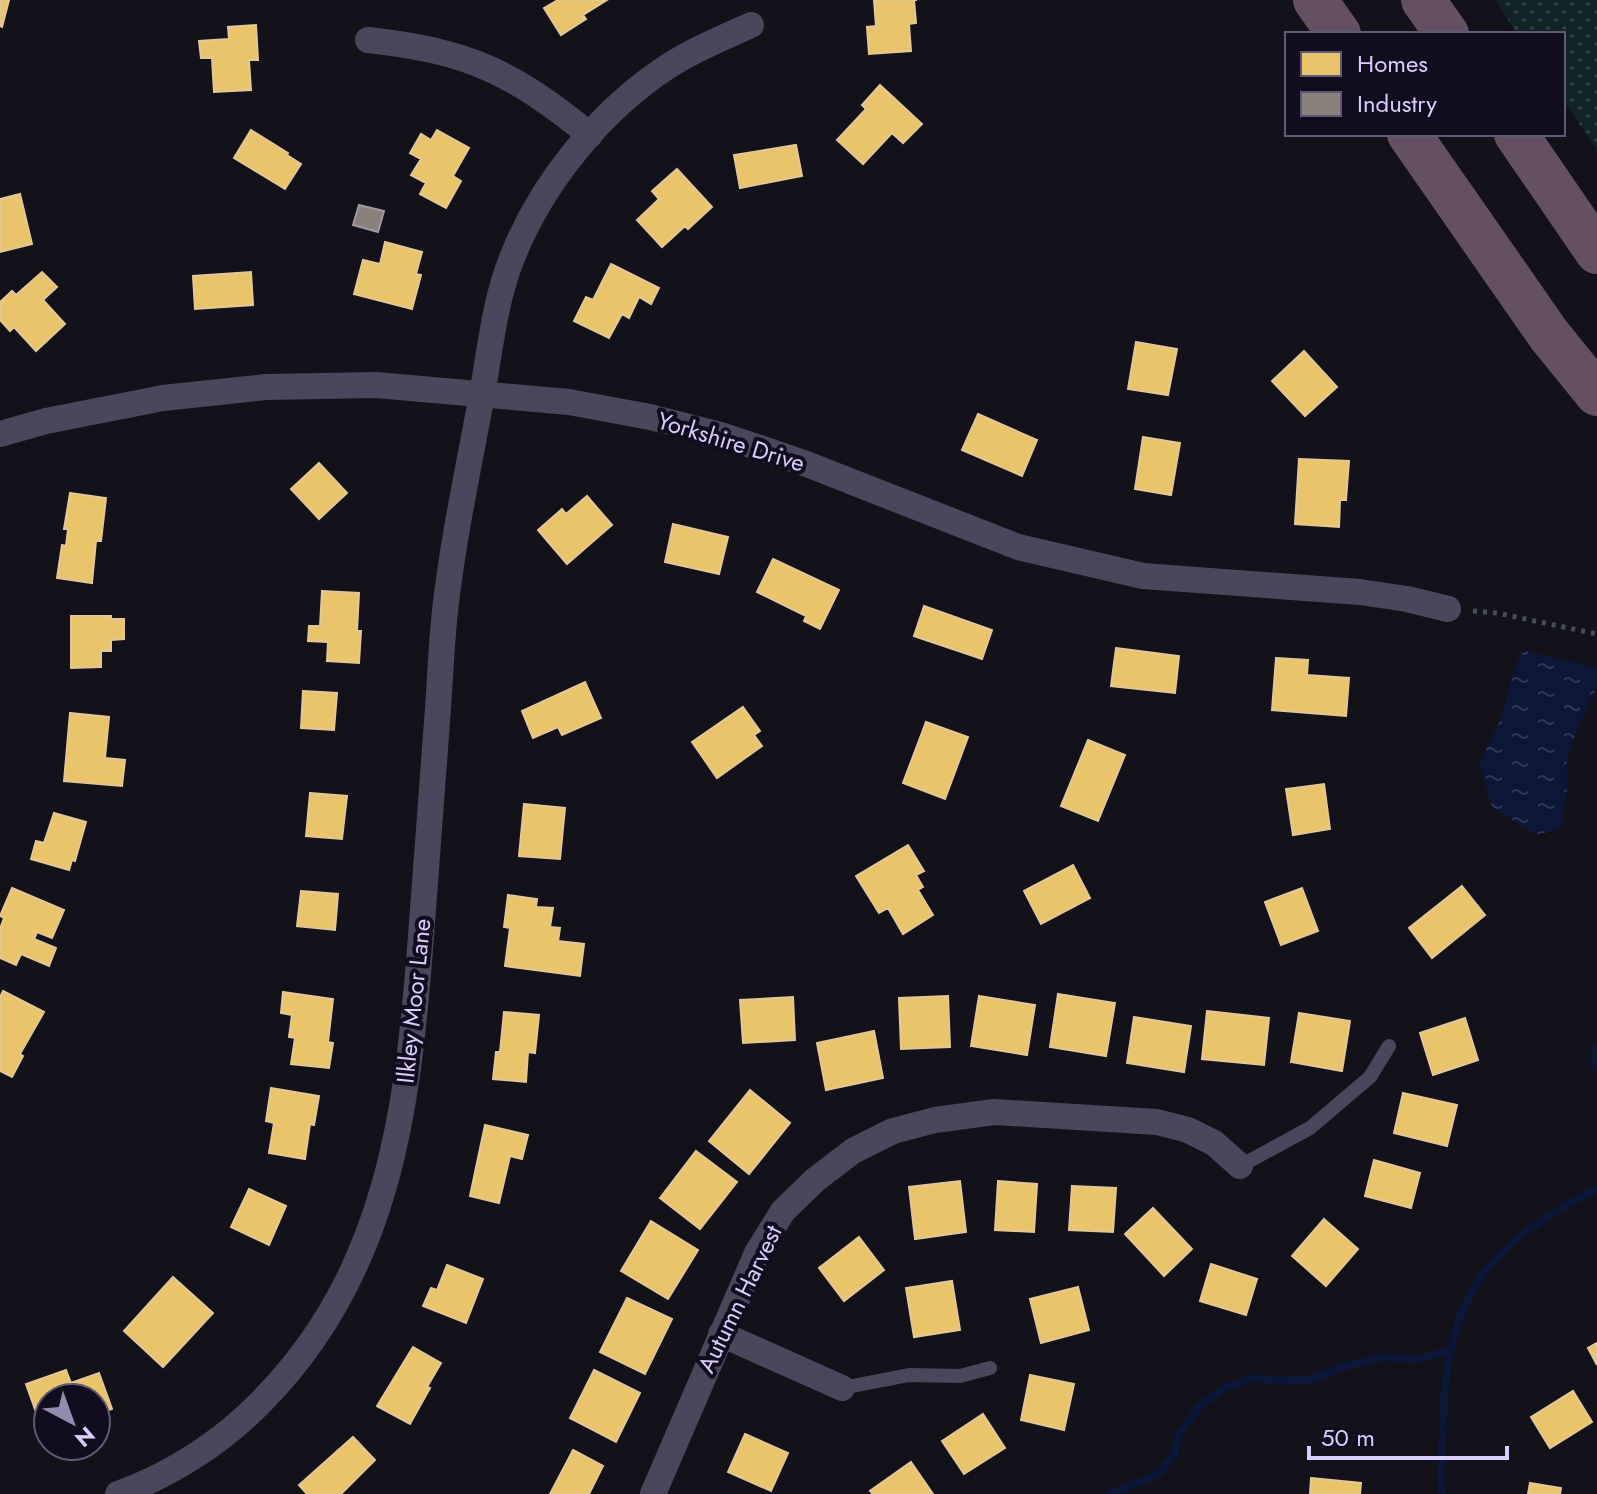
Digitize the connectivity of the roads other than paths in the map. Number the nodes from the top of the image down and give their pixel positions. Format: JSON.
{"nodes":[{"id":1,"x":1315,"y":0,"type":"edge"},
{"id":2,"x":1423,"y":0,"type":"edge"},
{"id":3,"x":751,"y":25,"type":"dead end"},
{"id":4,"x":1338,"y":32,"type":"edge"},
{"id":5,"x":1446,"y":32,"type":"edge"},
{"id":6,"x":368,"y":40,"type":"dead end"},
{"id":7,"x":590,"y":135,"type":"junction"},
{"id":8,"x":1410,"y":136,"type":"edge"},
{"id":9,"x":1519,"y":136,"type":"edge"},
{"id":10,"x":1520,"y":136,"type":"edge"},
{"id":11,"x":1597,"y":237,"type":"edge"},
{"id":12,"x":1597,"y":252,"type":"edge"},
{"id":13,"x":482,"y":394,"type":"junction"},
{"id":14,"x":1597,"y":394,"type":"edge"},
{"id":15,"x":0,"y":434,"type":"edge"},
{"id":16,"x":1448,"y":609,"type":"road end"},
{"id":17,"x":1389,"y":1046,"type":"dead end"},
{"id":18,"x":1240,"y":1166,"type":"joint"},
{"id":19,"x":721,"y":1334,"type":"junction"},
{"id":20,"x":990,"y":1368,"type":"dead end"},
{"id":21,"x":842,"y":1388,"type":"joint"},
{"id":22,"x":118,"y":1494,"type":"edge"},
{"id":23,"x":653,"y":1494,"type":"edge"}],
"edges":[{"from":1,"to":4,"type":"highway"},
{"from":2,"to":5,"type":"highway"},
{"from":3,"to":7,"type":"street","name":"Ilkley Moor Lane"},
{"from":6,"to":7,"type":"street"},
{"from":7,"to":13,"type":"street","name":"Ilkley Moor Lane"},
{"from":8,"to":14,"type":"highway"},
{"from":9,"to":12,"type":"highway"},
{"from":10,"to":11,"type":"highway"},
{"from":13,"to":15,"type":"street","name":"Yorkshire Drive"},
{"from":13,"to":16,"type":"street","name":"Yorkshire Drive"},
{"from":13,"to":22,"type":"street","name":"Ilkley Moor Lane"},
{"from":17,"to":18,"type":"lane"},
{"from":18,"to":19,"type":"street","name":"Autumn Harvest"},
{"from":19,"to":21,"type":"street"},
{"from":19,"to":23,"type":"street","name":"Autumn Harvest"},
{"from":20,"to":21,"type":"lane"}]}
